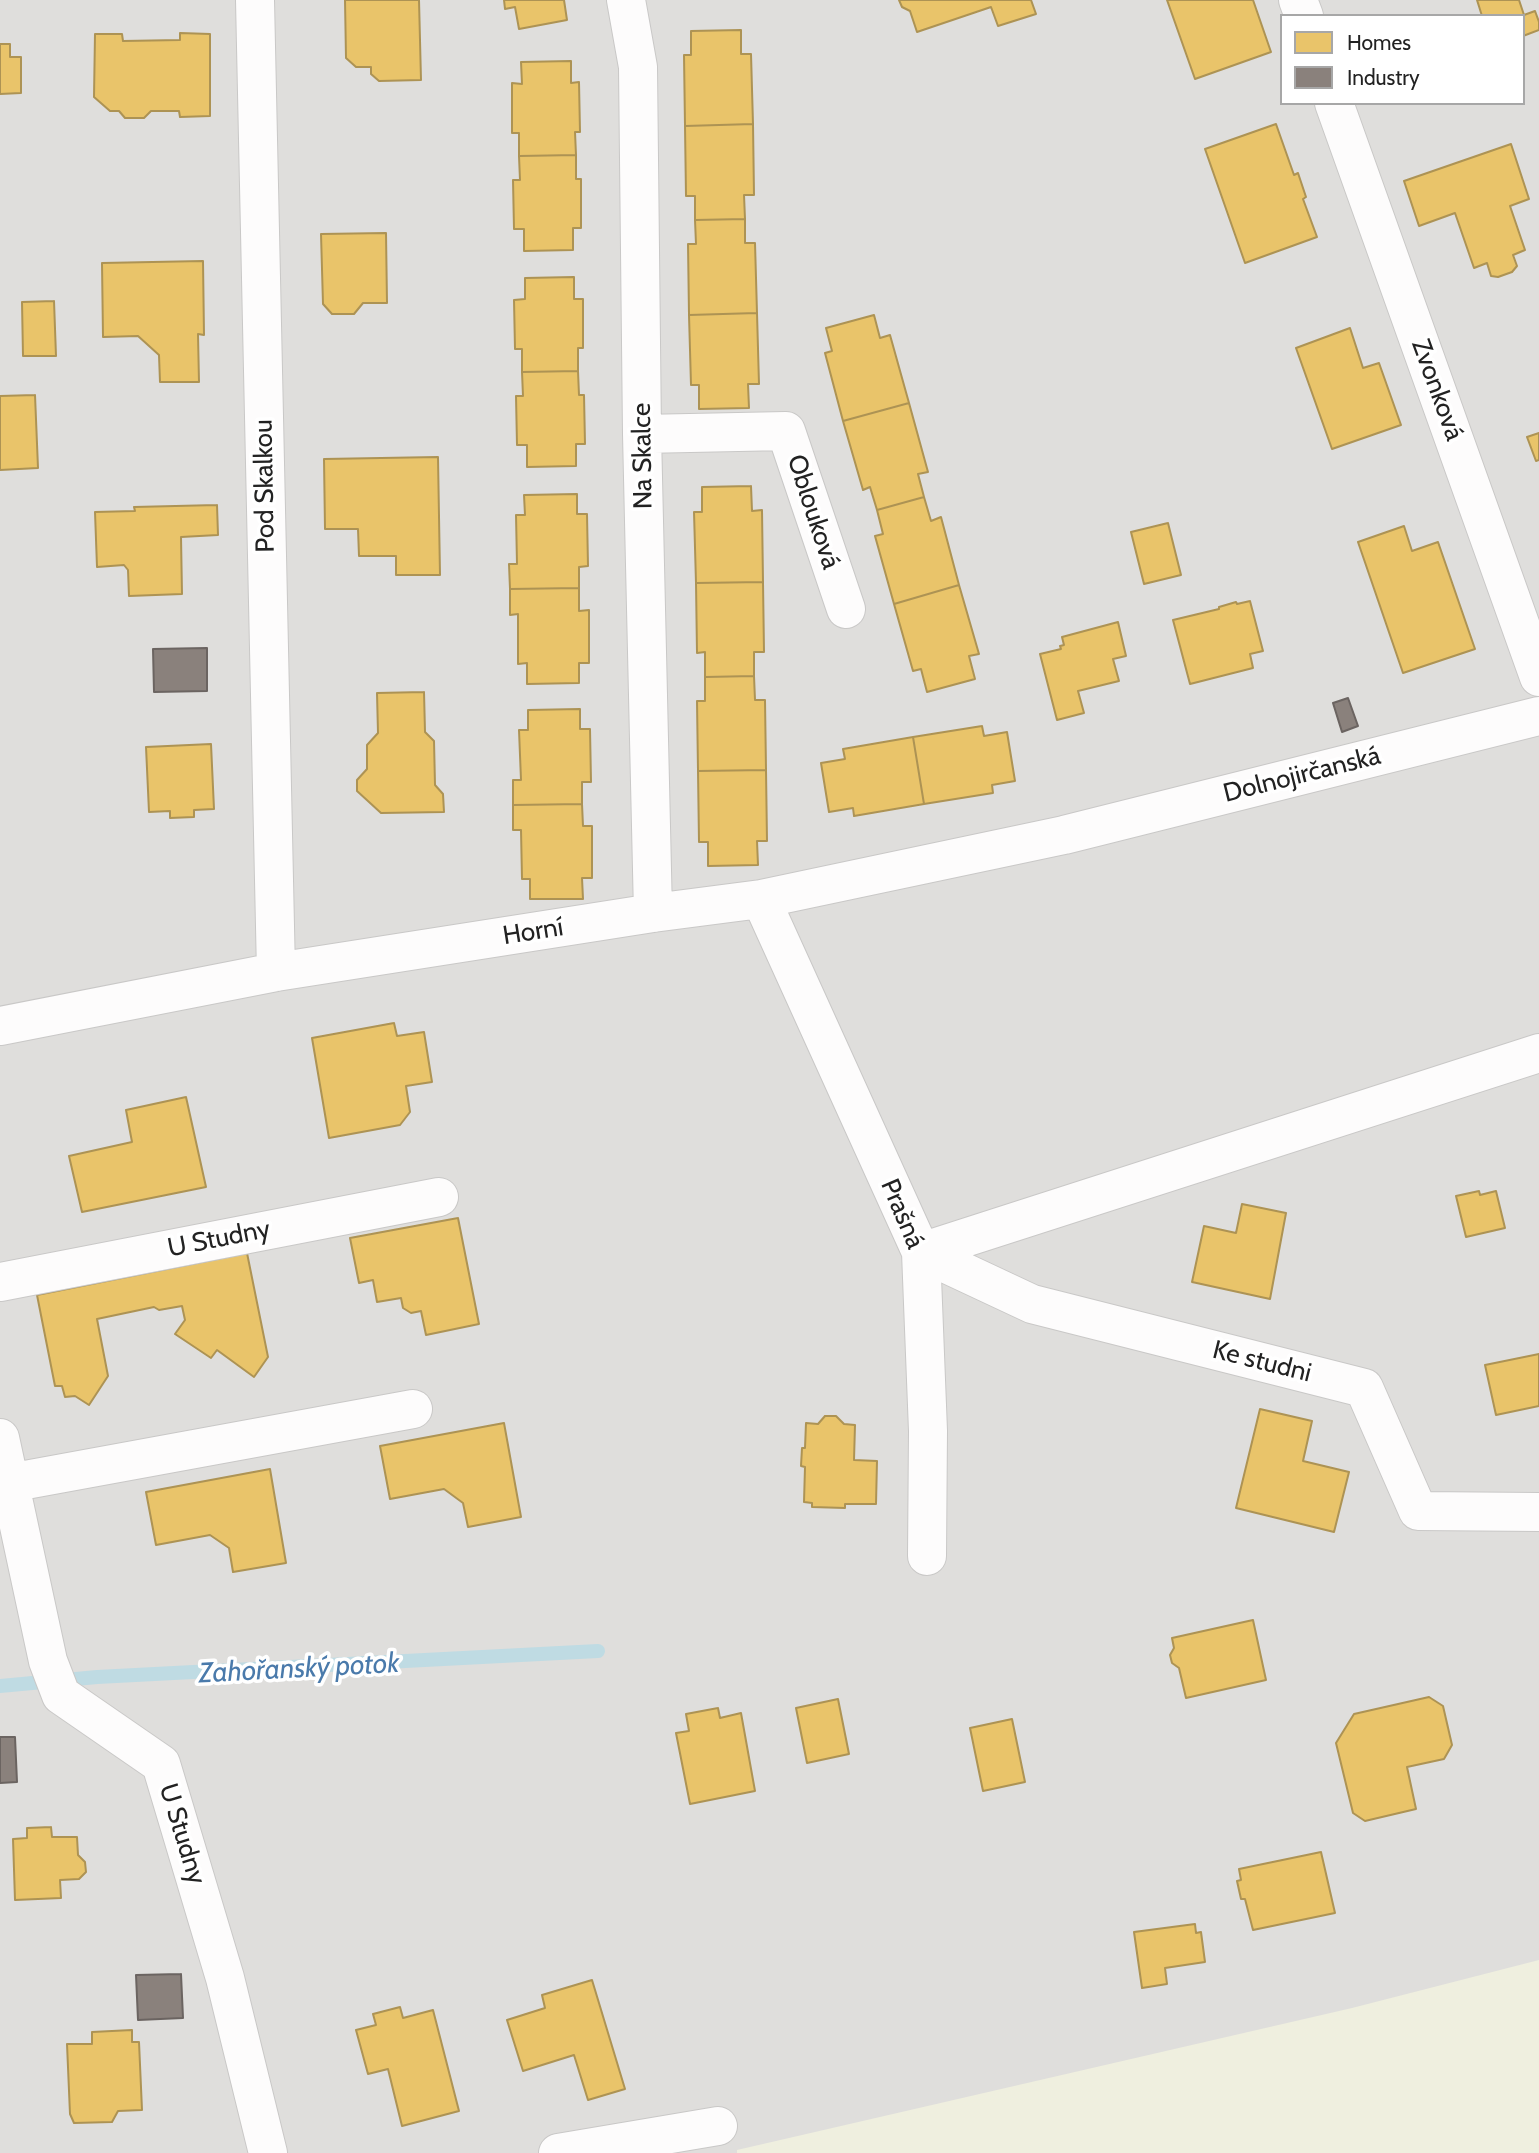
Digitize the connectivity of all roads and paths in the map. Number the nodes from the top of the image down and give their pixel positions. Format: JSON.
{"nodes":[{"id":1,"x":255,"y":0,"type":"edge"},
{"id":2,"x":626,"y":0,"type":"edge"},
{"id":3,"x":1335,"y":105,"type":"edge"},
{"id":4,"x":642,"y":435,"type":"junction"},
{"id":5,"x":846,"y":609,"type":"dead end"},
{"id":6,"x":1539,"y":677,"type":"edge"},
{"id":7,"x":1539,"y":716,"type":"edge"},
{"id":8,"x":1065,"y":835,"type":"joint"},
{"id":9,"x":761,"y":899,"type":"junction"},
{"id":10,"x":653,"y":913,"type":"junction"},
{"id":11,"x":276,"y":972,"type":"junction"},
{"id":12,"x":0,"y":1026,"type":"edge"},
{"id":13,"x":1539,"y":1053,"type":"edge"},
{"id":14,"x":439,"y":1197,"type":"dead end"},
{"id":15,"x":920,"y":1252,"type":"junction"},
{"id":16,"x":0,"y":1282,"type":"edge"},
{"id":17,"x":414,"y":1409,"type":"dead end"},
{"id":18,"x":0,"y":1438,"type":"edge"},
{"id":19,"x":9,"y":1483,"type":"junction"},
{"id":20,"x":1539,"y":1512,"type":"edge"},
{"id":21,"x":927,"y":1556,"type":"dead end"},
{"id":22,"x":718,"y":2126,"type":"dead end"},
{"id":23,"x":268,"y":2153,"type":"edge"},
{"id":24,"x":558,"y":2153,"type":"edge"}],
"edges":[{"from":1,"to":11,"type":"street","name":"Pod Skalkou"},
{"from":2,"to":4,"type":"street","name":"Na Skalce"},
{"from":3,"to":6,"type":"street","name":"Zvonková"},
{"from":4,"to":5,"type":"street","name":"Oblouková"},
{"from":4,"to":10,"type":"street","name":"Na Skalce"},
{"from":7,"to":8,"type":"street","name":"Dolnojirčanská"},
{"from":8,"to":9,"type":"street","name":"Horní"},
{"from":9,"to":10,"type":"street","name":"Horní"},
{"from":9,"to":15,"type":"street","name":"Prašná"},
{"from":10,"to":11,"type":"street","name":"Horní"},
{"from":11,"to":12,"type":"street","name":"Horní"},
{"from":13,"to":15,"type":"street"},
{"from":14,"to":16,"type":"street","name":"U Studny"},
{"from":15,"to":20,"type":"street","name":"Ke studni"},
{"from":15,"to":21,"type":"street","name":"Prašná"},
{"from":17,"to":19,"type":"street"},
{"from":18,"to":19,"type":"street","name":"U Studny"},
{"from":19,"to":23,"type":"street","name":"U Studny"},
{"from":22,"to":24,"type":"street"}]}
